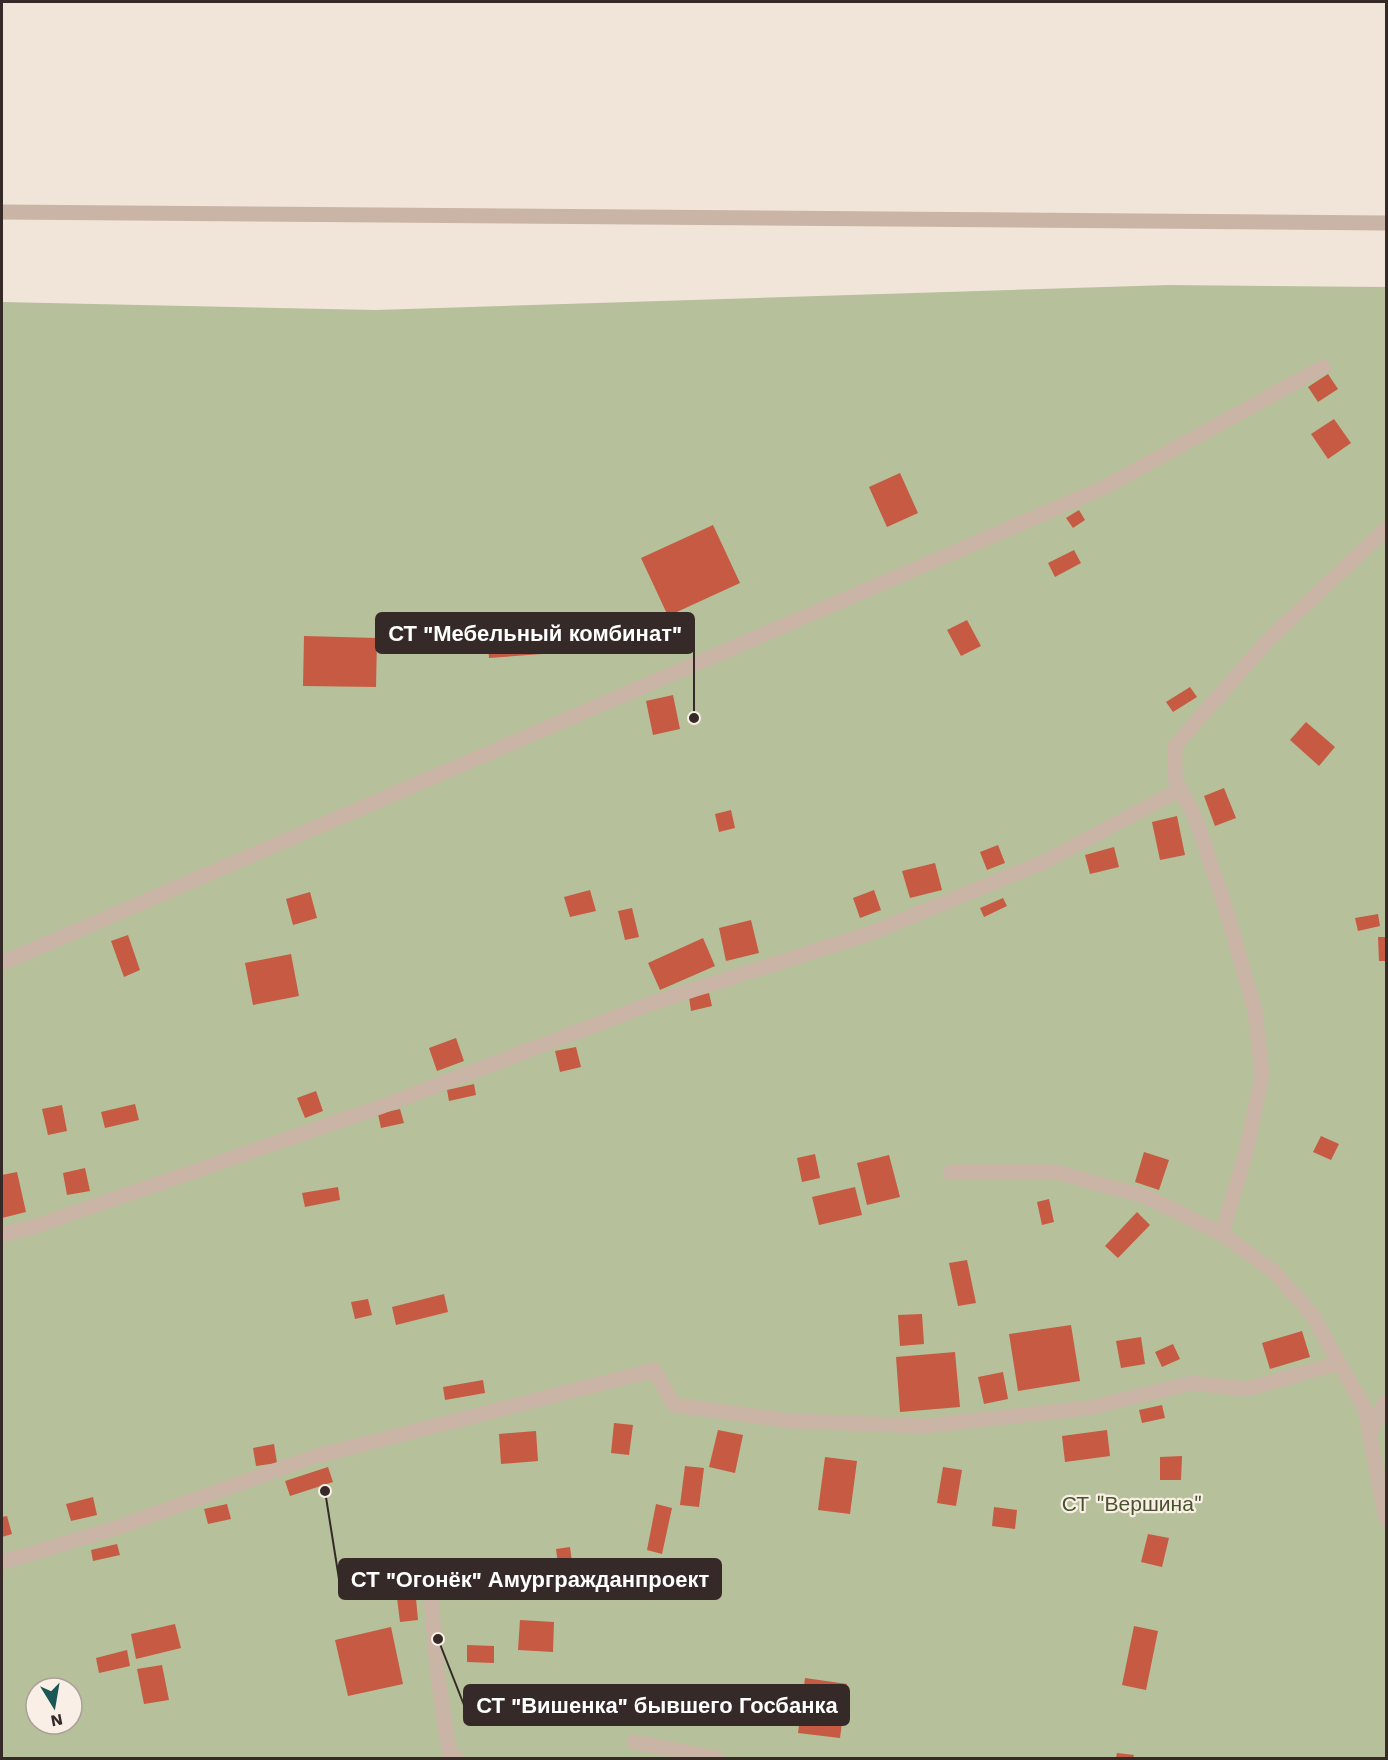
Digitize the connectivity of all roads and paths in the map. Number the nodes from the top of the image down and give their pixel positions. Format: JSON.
{"nodes":[{"id":1,"x":2,"y":212,"type":"edge"},
{"id":2,"x":1386,"y":222,"type":"edge"},
{"id":3,"x":1323,"y":367,"type":"dead end"},
{"id":4,"x":1386,"y":529,"type":"edge"},
{"id":5,"x":1180,"y":789,"type":"junction"},
{"id":6,"x":2,"y":963,"type":"edge"},
{"id":7,"x":950,"y":1172,"type":"dead end"},
{"id":8,"x":1222,"y":1234,"type":"junction"},
{"id":9,"x":2,"y":1235,"type":"edge"},
{"id":10,"x":1339,"y":1364,"type":"junction"},
{"id":11,"x":1386,"y":1402,"type":"edge"},
{"id":12,"x":1370,"y":1433,"type":"junction"},
{"id":13,"x":1386,"y":1520,"type":"edge"},
{"id":14,"x":2,"y":1562,"type":"edge"},
{"id":15,"x":431,"y":1597,"type":"dead end"},
{"id":16,"x":634,"y":1742,"type":"dead end"},
{"id":17,"x":456,"y":1758,"type":"edge"},
{"id":18,"x":717,"y":1758,"type":"edge"}],
"edges":[{"from":1,"to":2,"type":"street"},
{"from":3,"to":6,"type":"street"},
{"from":4,"to":5,"type":"street"},
{"from":5,"to":8,"type":"street"},
{"from":5,"to":9,"type":"street"},
{"from":7,"to":8,"type":"street"},
{"from":8,"to":10,"type":"street"},
{"from":10,"to":12,"type":"street"},
{"from":10,"to":14,"type":"street"},
{"from":11,"to":12,"type":"street"},
{"from":12,"to":13,"type":"street"},
{"from":15,"to":17,"type":"street"},
{"from":16,"to":18,"type":"street"}]}
